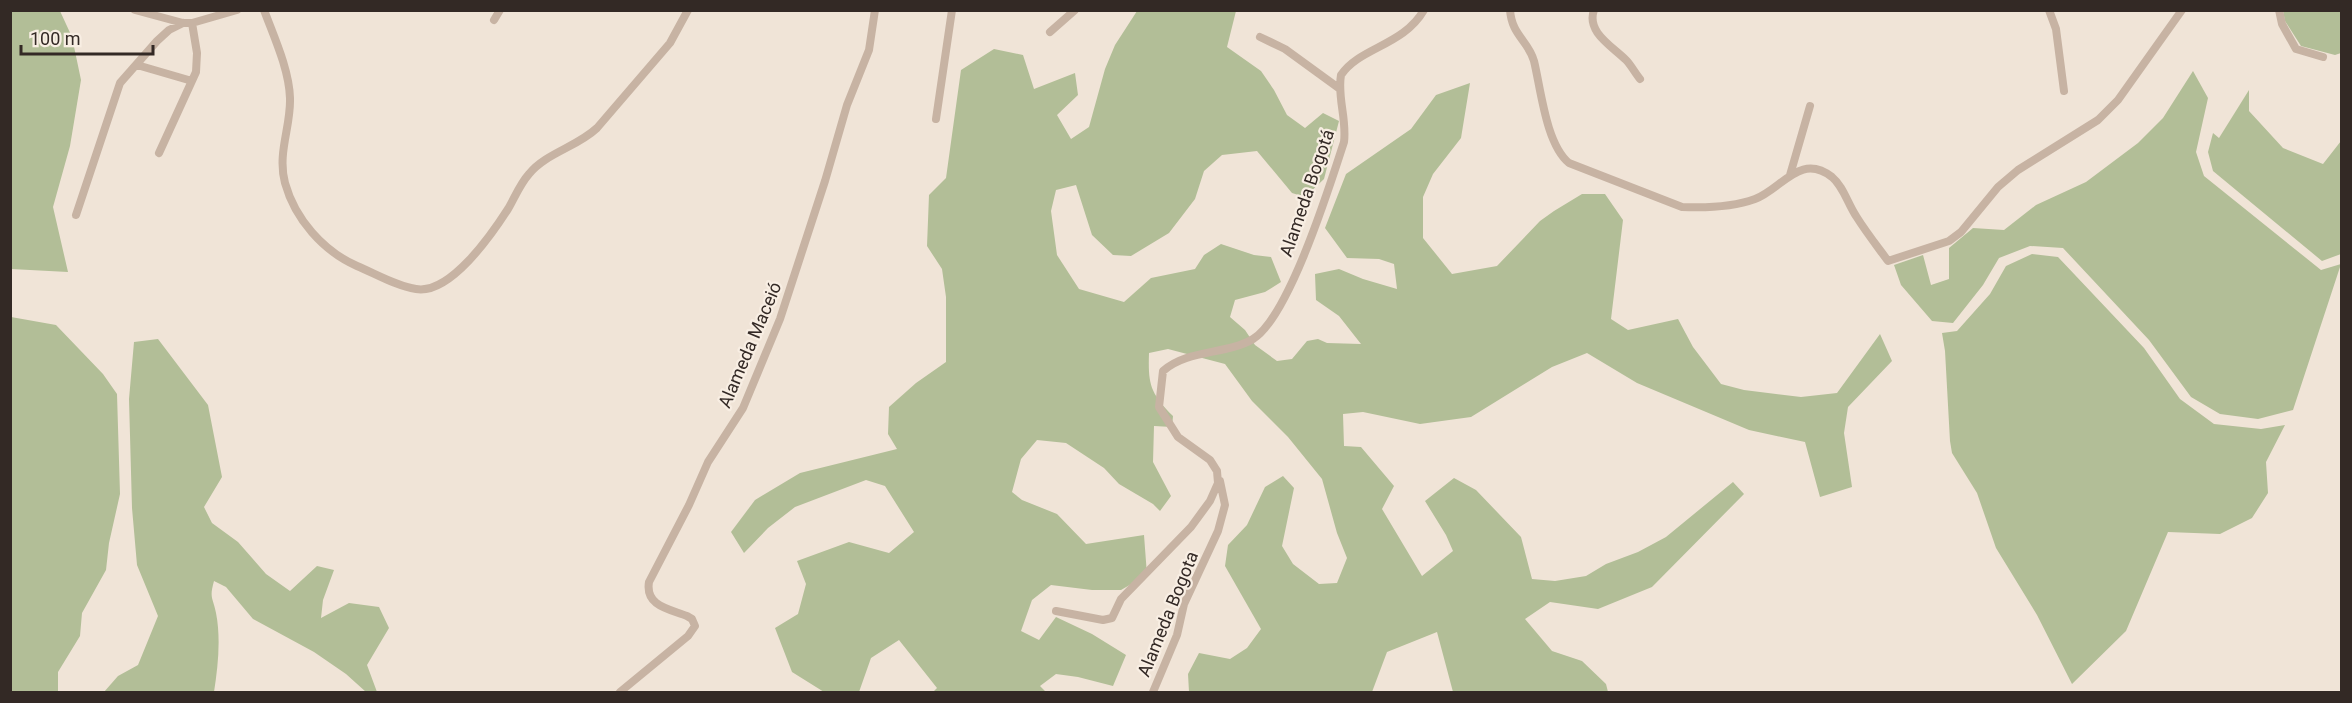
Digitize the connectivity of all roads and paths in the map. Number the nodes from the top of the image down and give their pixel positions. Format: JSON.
{"nodes":[{"id":1,"x":135,"y":10,"type":"edge"},
{"id":2,"x":237,"y":10,"type":"edge"},
{"id":3,"x":264,"y":10,"type":"edge"},
{"id":4,"x":500,"y":10,"type":"edge"},
{"id":5,"x":688,"y":10,"type":"edge"},
{"id":6,"x":874,"y":10,"type":"edge"},
{"id":7,"x":952,"y":10,"type":"edge"},
{"id":8,"x":1075,"y":10,"type":"edge"},
{"id":9,"x":1424,"y":10,"type":"edge"},
{"id":10,"x":1510,"y":10,"type":"edge"},
{"id":11,"x":1594,"y":10,"type":"edge"},
{"id":12,"x":2049,"y":10,"type":"edge"},
{"id":13,"x":2182,"y":10,"type":"edge"},
{"id":14,"x":2279,"y":10,"type":"edge"},
{"id":15,"x":494,"y":20,"type":"dead end"},
{"id":16,"x":183,"y":23,"type":"junction"},
{"id":17,"x":192,"y":23,"type":"junction"},
{"id":18,"x":1050,"y":32,"type":"dead end"},
{"id":19,"x":1260,"y":37,"type":"dead end"},
{"id":20,"x":2323,"y":57,"type":"dead end"},
{"id":21,"x":137,"y":65,"type":"junction"},
{"id":22,"x":1640,"y":79,"type":"dead end"},
{"id":23,"x":192,"y":81,"type":"junction"},
{"id":24,"x":1340,"y":89,"type":"junction"},
{"id":25,"x":2064,"y":91,"type":"dead end"},
{"id":26,"x":1810,"y":106,"type":"dead end"},
{"id":27,"x":936,"y":119,"type":"dead end"},
{"id":28,"x":159,"y":153,"type":"dead end"},
{"id":29,"x":1790,"y":175,"type":"junction"},
{"id":30,"x":76,"y":215,"type":"dead end"},
{"id":31,"x":1219,"y":477,"type":"junction"},
{"id":32,"x":1056,"y":611,"type":"dead end"},
{"id":33,"x":620,"y":693,"type":"edge"},
{"id":34,"x":1153,"y":693,"type":"edge"}],
"edges":[{"from":1,"to":16,"type":"street"},
{"from":2,"to":17,"type":"street"},
{"from":3,"to":5,"type":"street"},
{"from":4,"to":15,"type":"street"},
{"from":6,"to":33,"type":"street","name":"Alameda Maceió"},
{"from":7,"to":27,"type":"street"},
{"from":8,"to":18,"type":"street"},
{"from":9,"to":24,"type":"street"},
{"from":10,"to":29,"type":"street"},
{"from":11,"to":22,"type":"street"},
{"from":12,"to":25,"type":"street"},
{"from":13,"to":29,"type":"street"},
{"from":14,"to":20,"type":"street"},
{"from":16,"to":17,"type":"street"},
{"from":16,"to":21,"type":"street"},
{"from":17,"to":23,"type":"street"},
{"from":19,"to":24,"type":"street"},
{"from":21,"to":23,"type":"street"},
{"from":21,"to":30,"type":"street"},
{"from":23,"to":28,"type":"street"},
{"from":24,"to":31,"type":"street","name":"Alameda Bogotá"},
{"from":26,"to":29,"type":"street"},
{"from":31,"to":32,"type":"street"},
{"from":31,"to":34,"type":"street","name":"Alameda Bogota"}]}
